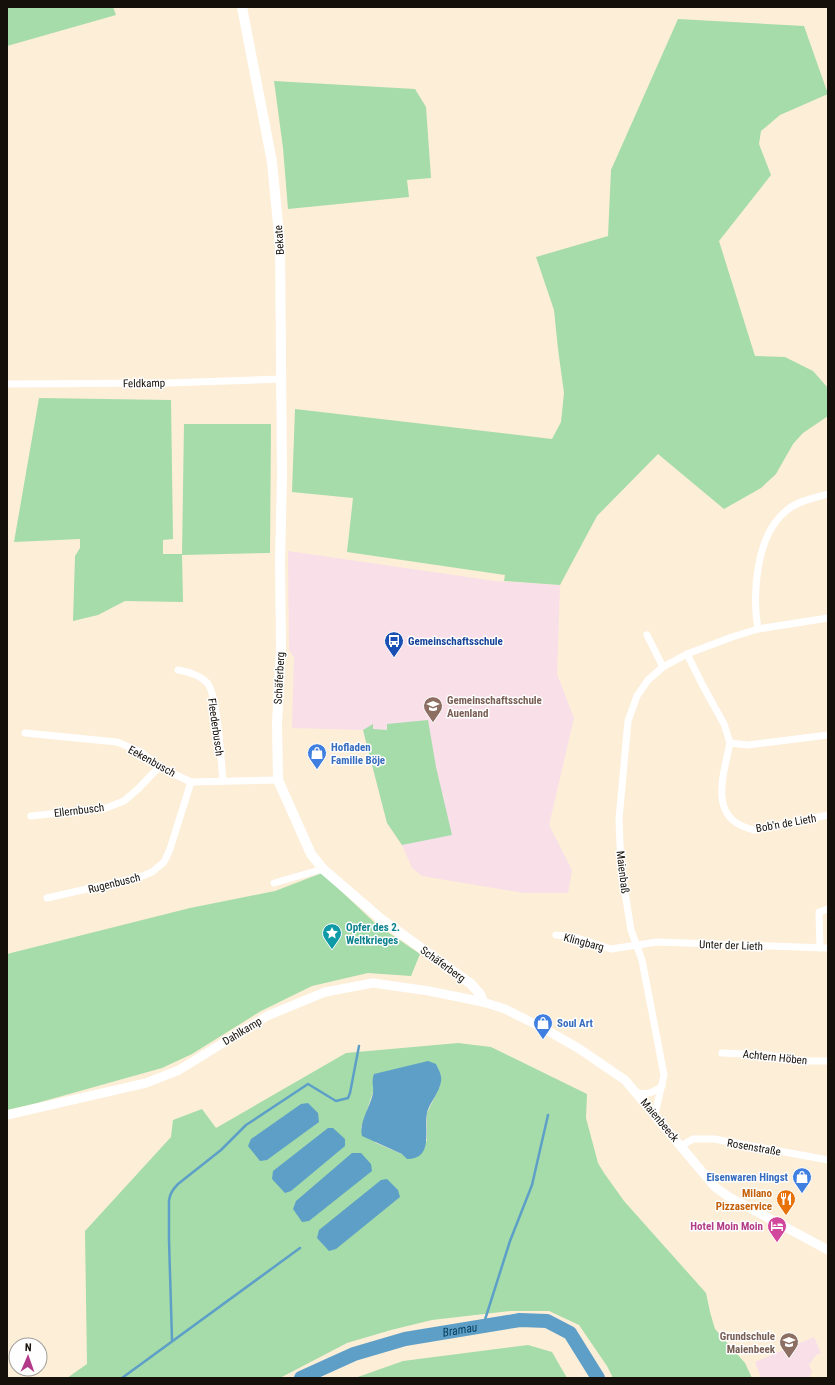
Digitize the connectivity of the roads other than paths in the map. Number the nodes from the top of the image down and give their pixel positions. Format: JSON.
{"nodes":[{"id":1,"x":242,"y":7,"type":"edge"},
{"id":2,"x":281,"y":380,"type":"junction"},
{"id":3,"x":7,"y":384,"type":"edge"},
{"id":4,"x":282,"y":476,"type":"joint"},
{"id":5,"x":828,"y":494,"type":"edge"},
{"id":6,"x":828,"y":618,"type":"edge"},
{"id":7,"x":758,"y":629,"type":"junction"},
{"id":8,"x":647,"y":635,"type":"dead end"},
{"id":9,"x":687,"y":654,"type":"junction"},
{"id":10,"x":663,"y":667,"type":"junction"},
{"id":11,"x":178,"y":670,"type":"dead end"},
{"id":12,"x":25,"y":733,"type":"dead end"},
{"id":13,"x":828,"y":735,"type":"edge"},
{"id":14,"x":730,"y":743,"type":"junction"},
{"id":15,"x":159,"y":767,"type":"junction"},
{"id":16,"x":278,"y":780,"type":"junction"},
{"id":17,"x":223,"y":781,"type":"junction"},
{"id":18,"x":191,"y":782,"type":"junction"},
{"id":19,"x":828,"y":815,"type":"edge"},
{"id":20,"x":31,"y":816,"type":"dead end"},
{"id":21,"x":323,"y":869,"type":"junction"},
{"id":22,"x":274,"y":883,"type":"dead end"},
{"id":23,"x":47,"y":898,"type":"dead end"},
{"id":24,"x":828,"y":909,"type":"edge"},
{"id":25,"x":556,"y":935,"type":"dead end"},
{"id":26,"x":635,"y":944,"type":"junction"},
{"id":27,"x":820,"y":948,"type":"junction"},
{"id":28,"x":828,"y":948,"type":"edge"},
{"id":29,"x":483,"y":1002,"type":"junction"},
{"id":30,"x":722,"y":1053,"type":"dead end"},
{"id":31,"x":828,"y":1061,"type":"edge"},
{"id":32,"x":662,"y":1086,"type":"junction"},
{"id":33,"x":638,"y":1093,"type":"junction"},
{"id":34,"x":655,"y":1114,"type":"junction"},
{"id":35,"x":7,"y":1115,"type":"edge"},
{"id":36,"x":682,"y":1146,"type":"junction"},
{"id":37,"x":828,"y":1160,"type":"edge"},
{"id":38,"x":828,"y":1250,"type":"edge"}],
"edges":[{"from":1,"to":2,"type":"main road","name":"Bekate"},
{"from":2,"to":3,"type":"street","name":"Feldkamp"},
{"from":2,"to":4,"type":"main road","name":"Bekate"},
{"from":4,"to":16,"type":"main road","name":"Schäferberg"},
{"from":5,"to":7,"type":"street"},
{"from":6,"to":7,"type":"street","name":"Maienbaß"},
{"from":7,"to":9,"type":"street","name":"Maienbaß"},
{"from":8,"to":10,"type":"street"},
{"from":9,"to":10,"type":"street","name":"Maienbaß"},
{"from":9,"to":14,"type":"street"},
{"from":10,"to":26,"type":"street","name":"Maienbaß"},
{"from":11,"to":17,"type":"street","name":"Fleederbusch"},
{"from":12,"to":15,"type":"street","name":"Eekenbusch"},
{"from":13,"to":14,"type":"street"},
{"from":14,"to":19,"type":"street","name":"Bob'n de Lieth"},
{"from":15,"to":18,"type":"street","name":"Eekenbusch"},
{"from":15,"to":20,"type":"street","name":"Ellernbusch"},
{"from":16,"to":17,"type":"street","name":"Eekenbusch"},
{"from":16,"to":21,"type":"main road","name":"Schäferberg"},
{"from":17,"to":18,"type":"street","name":"Eekenbusch"},
{"from":18,"to":23,"type":"street","name":"Rugenbusch"},
{"from":21,"to":22,"type":"street"},
{"from":21,"to":29,"type":"main road","name":"Schäferberg"},
{"from":24,"to":27,"type":"street"},
{"from":25,"to":26,"type":"street","name":"Klingbarg"},
{"from":26,"to":27,"type":"street","name":"Unter der Lieth"},
{"from":26,"to":32,"type":"street","name":"Maienbaß"},
{"from":27,"to":28,"type":"street","name":"Unter der Lieth"},
{"from":29,"to":33,"type":"street","name":"Maienbeeck"},
{"from":29,"to":35,"type":"street","name":"Dahlkamp"},
{"from":30,"to":31,"type":"street","name":"Achtern Höben"},
{"from":32,"to":33,"type":"street"},
{"from":32,"to":34,"type":"street","name":"Maienbaß"},
{"from":33,"to":34,"type":"street","name":"Maienbeeck"},
{"from":34,"to":36,"type":"street","name":"Maienbeeck"},
{"from":36,"to":37,"type":"street","name":"Rosenstraße"},
{"from":36,"to":38,"type":"street","name":"Maienbeeck"}]}
